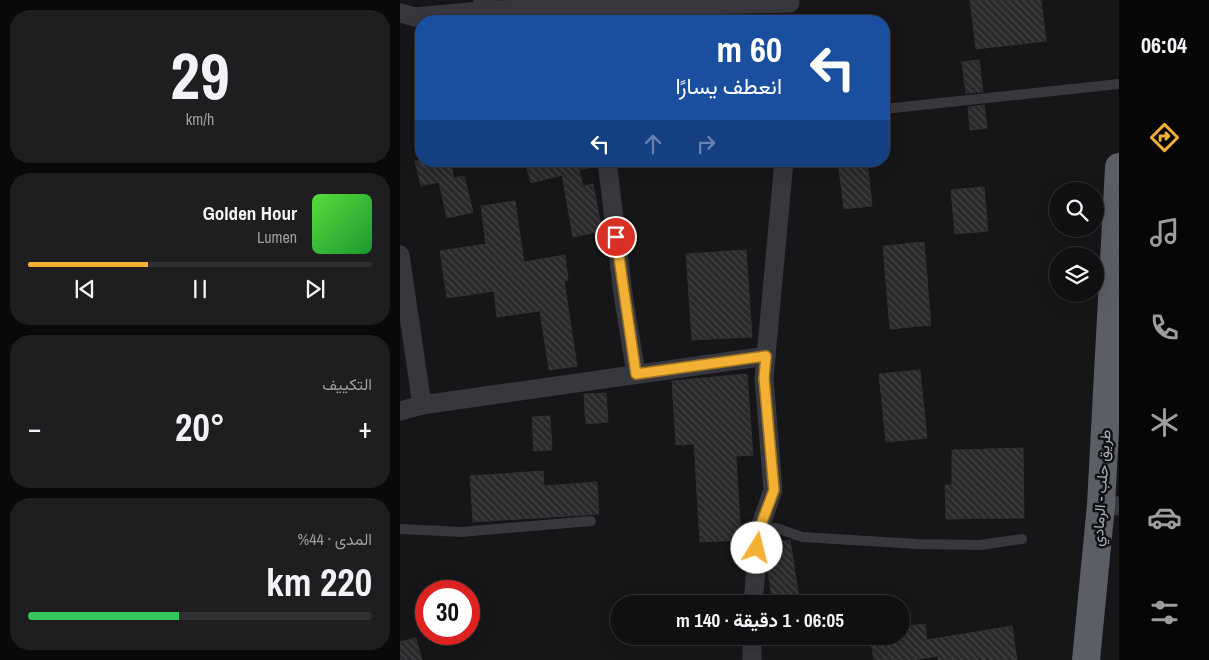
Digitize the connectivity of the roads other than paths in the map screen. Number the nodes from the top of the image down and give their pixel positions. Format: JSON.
{"nodes":[{"id":1,"x":650,"y":3,"type":"edge"},
{"id":2,"x":486,"y":5,"type":"edge"},
{"id":3,"x":790,"y":8,"type":"edge"},
{"id":4,"x":400,"y":13,"type":"edge"},
{"id":5,"x":589,"y":14,"type":"edge"},
{"id":6,"x":427,"y":15,"type":"edge"},
{"id":7,"x":415,"y":17,"type":"edge"},
{"id":8,"x":1119,"y":84,"type":"edge"},
{"id":9,"x":890,"y":108,"type":"edge"},
{"id":10,"x":608,"y":167,"type":"edge"},
{"id":11,"x":783,"y":167,"type":"edge"},
{"id":12,"x":1119,"y":167,"type":"edge"},
{"id":13,"x":400,"y":255,"type":"edge"},
{"id":14,"x":766,"y":356,"type":"junction"},
{"id":15,"x":636,"y":374,"type":"junction"},
{"id":16,"x":422,"y":405,"type":"junction"},
{"id":17,"x":400,"y":411,"type":"edge"},
{"id":18,"x":1110,"y":505,"type":"edge"},
{"id":19,"x":591,"y":521,"type":"dead end"},
{"id":20,"x":400,"y":529,"type":"edge"},
{"id":21,"x":759,"y":530,"type":"junction"},
{"id":22,"x":1022,"y":539,"type":"dead end"},
{"id":23,"x":754,"y":595,"type":"edge"},
{"id":24,"x":752,"y":645,"type":"edge"},
{"id":25,"x":752,"y":660,"type":"edge"},
{"id":26,"x":1086,"y":660,"type":"edge"}],
"edges":[{"from":1,"to":3,"type":"street"},
{"from":1,"to":5,"type":"street"},
{"from":2,"to":5,"type":"street"},
{"from":2,"to":6,"type":"street"},
{"from":4,"to":7,"type":"street"},
{"from":8,"to":9,"type":"lane"},
{"from":10,"to":15,"type":"street"},
{"from":11,"to":14,"type":"street"},
{"from":12,"to":18,"type":"highway","name":"طريق حلب - الرمادي"},
{"from":13,"to":16,"type":"street"},
{"from":14,"to":15,"type":"street"},
{"from":14,"to":21,"type":"street"},
{"from":15,"to":16,"type":"street"},
{"from":16,"to":17,"type":"street"},
{"from":18,"to":26,"type":"highway","name":"طريق حلب - الرمادي"},
{"from":19,"to":20,"type":"lane"},
{"from":21,"to":22,"type":"lane"},
{"from":21,"to":23,"type":"street"},
{"from":24,"to":25,"type":"street"}]}
